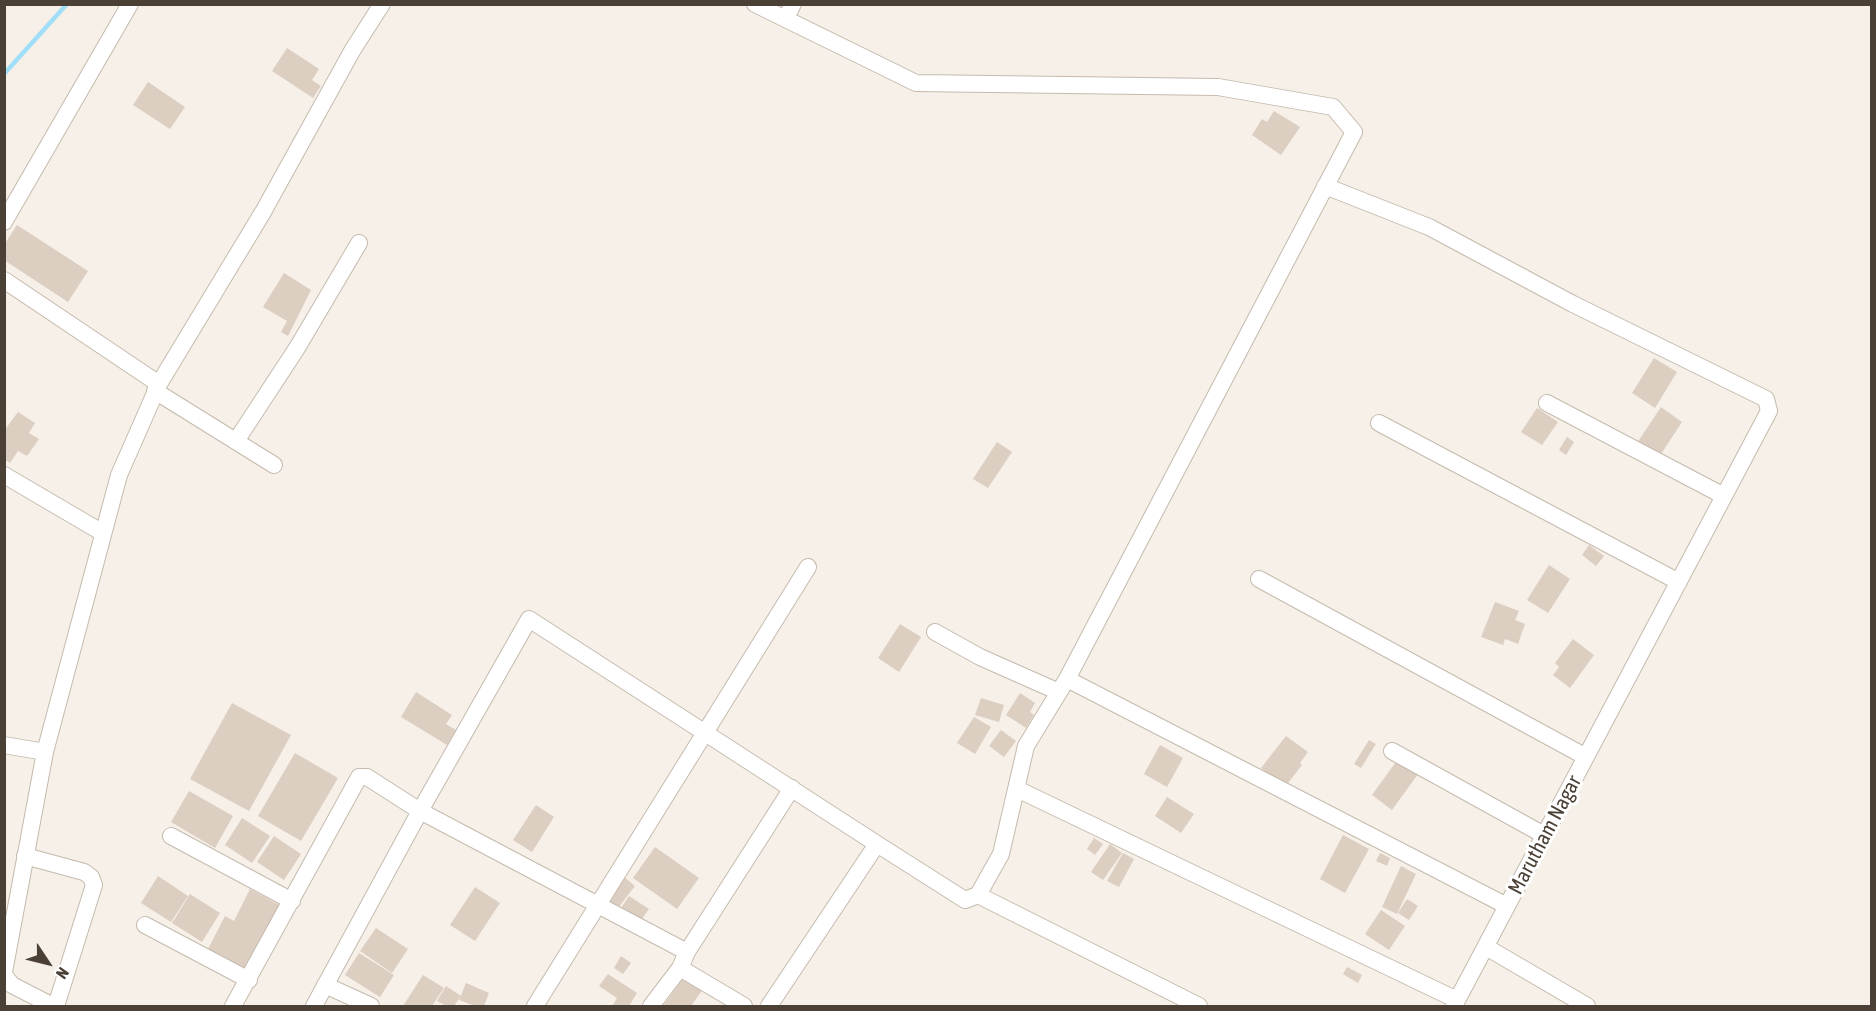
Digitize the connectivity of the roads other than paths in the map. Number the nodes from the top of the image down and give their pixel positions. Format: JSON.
{"nodes":[{"id":1,"x":130,"y":4,"type":"edge"},
{"id":2,"x":382,"y":4,"type":"edge"},
{"id":3,"x":754,"y":4,"type":"edge"},
{"id":4,"x":789,"y":11,"type":"edge"},
{"id":5,"x":1325,"y":186,"type":"junction"},
{"id":6,"x":4,"y":222,"type":"edge"},
{"id":7,"x":358,"y":243,"type":"dead end"},
{"id":8,"x":4,"y":280,"type":"edge"},
{"id":9,"x":157,"y":387,"type":"junction"},
{"id":10,"x":1547,"y":403,"type":"dead end"},
{"id":11,"x":1379,"y":423,"type":"dead end"},
{"id":12,"x":236,"y":441,"type":"junction"},
{"id":13,"x":274,"y":465,"type":"dead end"},
{"id":14,"x":5,"y":476,"type":"edge"},
{"id":15,"x":1724,"y":496,"type":"junction"},
{"id":16,"x":103,"y":533,"type":"junction"},
{"id":17,"x":808,"y":567,"type":"dead end"},
{"id":18,"x":1259,"y":579,"type":"dead end"},
{"id":19,"x":1678,"y":582,"type":"junction"},
{"id":20,"x":935,"y":632,"type":"dead end"},
{"id":21,"x":1063,"y":686,"type":"junction"},
{"id":22,"x":706,"y":734,"type":"junction"},
{"id":23,"x":4,"y":744,"type":"edge"},
{"id":24,"x":1392,"y":751,"type":"dead end"},
{"id":25,"x":45,"y":752,"type":"junction"},
{"id":26,"x":1586,"y":757,"type":"junction"},
{"id":27,"x":792,"y":788,"type":"junction"},
{"id":28,"x":1017,"y":789,"type":"junction"},
{"id":29,"x":420,"y":811,"type":"junction"},
{"id":30,"x":1544,"y":835,"type":"junction"},
{"id":31,"x":171,"y":836,"type":"dead end"},
{"id":32,"x":877,"y":844,"type":"junction"},
{"id":33,"x":25,"y":856,"type":"junction"},
{"id":34,"x":978,"y":895,"type":"junction"},
{"id":35,"x":292,"y":901,"type":"junction"},
{"id":36,"x":599,"y":906,"type":"junction"},
{"id":37,"x":1507,"y":906,"type":"junction"},
{"id":38,"x":145,"y":925,"type":"dead end"},
{"id":39,"x":1486,"y":947,"type":"junction"},
{"id":40,"x":683,"y":960,"type":"junction"},
{"id":41,"x":5,"y":978,"type":"edge"},
{"id":42,"x":249,"y":980,"type":"junction"},
{"id":43,"x":325,"y":985,"type":"junction"},
{"id":44,"x":1456,"y":1003,"type":"edge"},
{"id":45,"x":54,"y":1006,"type":"edge"},
{"id":46,"x":233,"y":1006,"type":"edge"},
{"id":47,"x":314,"y":1006,"type":"edge"},
{"id":48,"x":371,"y":1006,"type":"edge"},
{"id":49,"x":535,"y":1006,"type":"edge"},
{"id":50,"x":651,"y":1006,"type":"edge"},
{"id":51,"x":744,"y":1006,"type":"edge"},
{"id":52,"x":768,"y":1006,"type":"edge"},
{"id":53,"x":1199,"y":1006,"type":"edge"},
{"id":54,"x":1587,"y":1006,"type":"edge"}],
"edges":[{"from":1,"to":6,"type":"street"},
{"from":2,"to":9,"type":"street"},
{"from":3,"to":4,"type":"street"},
{"from":4,"to":5,"type":"street"},
{"from":5,"to":15,"type":"street","name":"Marutham Nagar"},
{"from":5,"to":21,"type":"street"},
{"from":7,"to":12,"type":"street"},
{"from":8,"to":9,"type":"street"},
{"from":9,"to":12,"type":"street"},
{"from":9,"to":16,"type":"street"},
{"from":10,"to":15,"type":"street"},
{"from":11,"to":19,"type":"street"},
{"from":12,"to":13,"type":"street"},
{"from":14,"to":16,"type":"street"},
{"from":15,"to":19,"type":"street","name":"Marutham Nagar"},
{"from":16,"to":25,"type":"street"},
{"from":17,"to":22,"type":"street"},
{"from":18,"to":26,"type":"street"},
{"from":19,"to":26,"type":"street","name":"Marutham Nagar"},
{"from":20,"to":21,"type":"street"},
{"from":21,"to":28,"type":"street"},
{"from":21,"to":37,"type":"street"},
{"from":22,"to":27,"type":"street"},
{"from":22,"to":29,"type":"street"},
{"from":22,"to":36,"type":"street"},
{"from":23,"to":25,"type":"street"},
{"from":24,"to":30,"type":"street"},
{"from":25,"to":33,"type":"street"},
{"from":26,"to":30,"type":"street","name":"Marutham Nagar"},
{"from":27,"to":32,"type":"street"},
{"from":27,"to":40,"type":"street"},
{"from":28,"to":34,"type":"street"},
{"from":28,"to":44,"type":"street"},
{"from":29,"to":35,"type":"street"},
{"from":29,"to":36,"type":"street"},
{"from":29,"to":43,"type":"street"},
{"from":30,"to":37,"type":"street","name":"Marutham Nagar"},
{"from":31,"to":35,"type":"street"},
{"from":32,"to":34,"type":"street"},
{"from":32,"to":52,"type":"street"},
{"from":33,"to":41,"type":"street"},
{"from":33,"to":45,"type":"street"},
{"from":34,"to":53,"type":"street"},
{"from":35,"to":42,"type":"street"},
{"from":36,"to":40,"type":"street"},
{"from":36,"to":49,"type":"street"},
{"from":37,"to":39,"type":"street","name":"Marutham Nagar"},
{"from":38,"to":42,"type":"street"},
{"from":39,"to":44,"type":"street","name":"Marutham Nagar"},
{"from":39,"to":54,"type":"street"},
{"from":40,"to":50,"type":"street"},
{"from":40,"to":51,"type":"street"},
{"from":41,"to":45,"type":"street"},
{"from":42,"to":46,"type":"street"},
{"from":43,"to":47,"type":"street"},
{"from":43,"to":48,"type":"street"}]}
